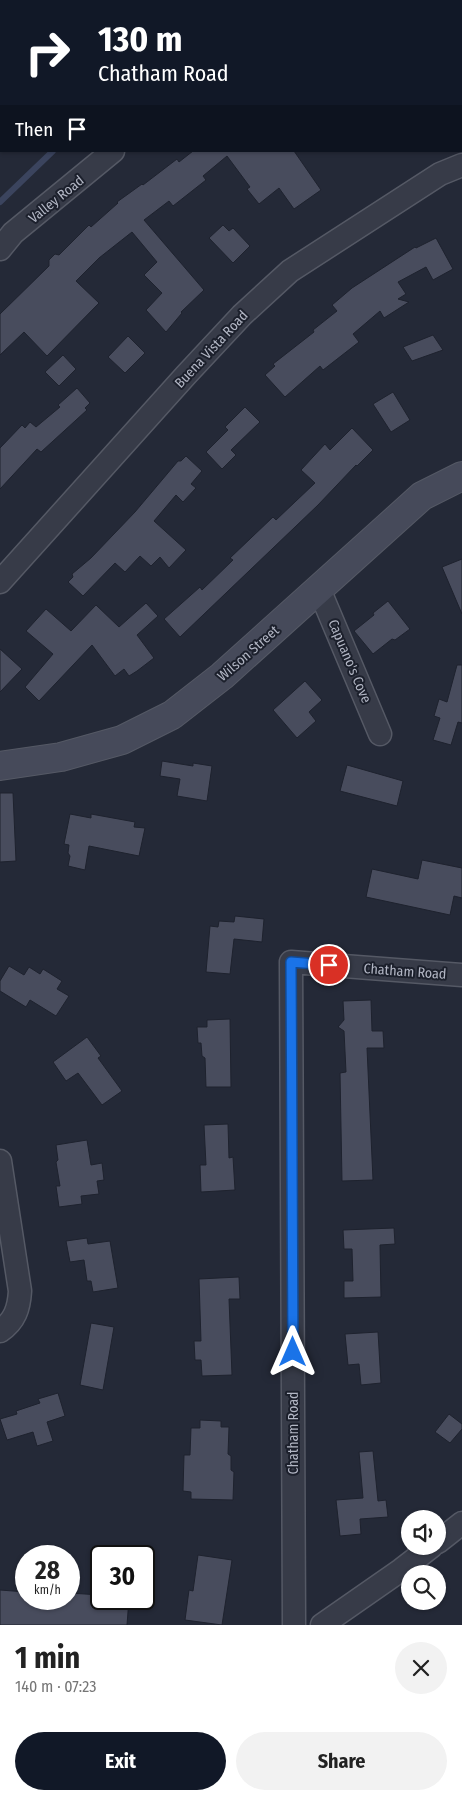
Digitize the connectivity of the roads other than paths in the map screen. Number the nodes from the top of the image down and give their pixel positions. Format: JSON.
{"nodes":[{"id":1,"x":113,"y":152,"type":"edge"},
{"id":2,"x":462,"y":166,"type":"edge"},
{"id":3,"x":4,"y":236,"type":"edge"},
{"id":4,"x":462,"y":464,"type":"edge"},
{"id":5,"x":462,"y":476,"type":"edge"},
{"id":6,"x":422,"y":496,"type":"junction"},
{"id":7,"x":0,"y":582,"type":"edge"},
{"id":8,"x":319,"y":588,"type":"junction"},
{"id":9,"x":380,"y":734,"type":"dead end"},
{"id":10,"x":0,"y":766,"type":"edge"},
{"id":11,"x":462,"y":975,"type":"edge"},
{"id":12,"x":0,"y":1161,"type":"edge"},
{"id":13,"x":0,"y":1331,"type":"edge"},
{"id":14,"x":462,"y":1523,"type":"edge"},
{"id":15,"x":446,"y":1536,"type":"edge"},
{"id":16,"x":420,"y":1555,"type":"edge"},
{"id":17,"x":294,"y":1625,"type":"edge"},
{"id":18,"x":322,"y":1625,"type":"edge"}],
"edges":[{"from":1,"to":3,"type":"street","name":"Valley Road"},
{"from":2,"to":7,"type":"street","name":"Buena Vista Road"},
{"from":4,"to":6,"type":"street"},
{"from":5,"to":6,"type":"main road","name":"Wilson Street"},
{"from":6,"to":8,"type":"main road","name":"Wilson Street"},
{"from":8,"to":9,"type":"street","name":"Capuano's Cove"},
{"from":8,"to":10,"type":"main road","name":"Wilson Street"},
{"from":11,"to":17,"type":"street","name":"Chatham Road"},
{"from":12,"to":13,"type":"street"},
{"from":14,"to":15,"type":"street"},
{"from":16,"to":18,"type":"street"}]}
